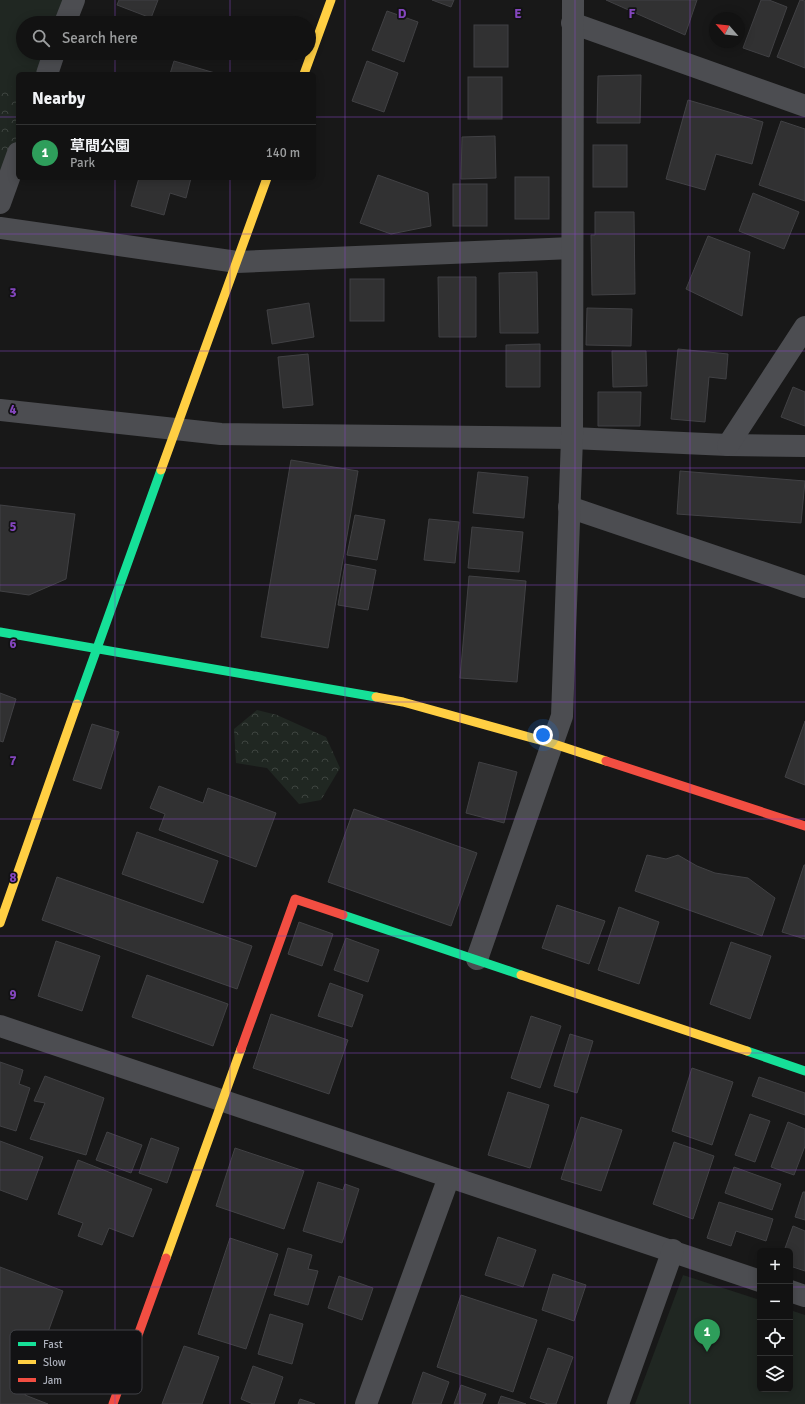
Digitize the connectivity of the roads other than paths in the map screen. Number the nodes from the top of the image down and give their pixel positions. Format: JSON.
{"nodes":[{"id":1,"x":74,"y":0,"type":"edge"},
{"id":2,"x":331,"y":0,"type":"edge"},
{"id":3,"x":573,"y":0,"type":"edge"},
{"id":4,"x":68,"y":16,"type":"edge"},
{"id":5,"x":572,"y":23,"type":"junction"},
{"id":6,"x":316,"y":41,"type":"edge"},
{"id":7,"x":52,"y":60,"type":"edge"},
{"id":8,"x":309,"y":60,"type":"edge"},
{"id":9,"x":48,"y":72,"type":"edge"},
{"id":10,"x":305,"y":72,"type":"edge"},
{"id":11,"x":805,"y":106,"type":"edge"},
{"id":12,"x":16,"y":159,"type":"edge"},
{"id":13,"x":266,"y":180,"type":"edge"},
{"id":14,"x":0,"y":203,"type":"edge"},
{"id":15,"x":0,"y":228,"type":"edge"},
{"id":16,"x":572,"y":248,"type":"junction"},
{"id":17,"x":237,"y":262,"type":"junction"},
{"id":18,"x":805,"y":327,"type":"edge"},
{"id":19,"x":0,"y":410,"type":"edge"},
{"id":20,"x":176,"y":429,"type":"junction"},
{"id":21,"x":572,"y":438,"type":"junction"},
{"id":22,"x":728,"y":445,"type":"junction"},
{"id":23,"x":805,"y":446,"type":"edge"},
{"id":24,"x":570,"y":507,"type":"junction"},
{"id":25,"x":805,"y":587,"type":"edge"},
{"id":26,"x":0,"y":632,"type":"edge"},
{"id":27,"x":97,"y":648,"type":"junction"},
{"id":28,"x":554,"y":744,"type":"junction"},
{"id":29,"x":805,"y":826,"type":"edge"},
{"id":30,"x":0,"y":923,"type":"edge"},
{"id":31,"x":477,"y":959,"type":"junction"},
{"id":32,"x":0,"y":1026,"type":"edge"},
{"id":33,"x":805,"y":1071,"type":"edge"},
{"id":34,"x":222,"y":1100,"type":"junction"},
{"id":35,"x":449,"y":1177,"type":"junction"},
{"id":36,"x":673,"y":1250,"type":"junction"},
{"id":37,"x":757,"y":1280,"type":"edge"},
{"id":38,"x":793,"y":1292,"type":"edge"},
{"id":39,"x":805,"y":1296,"type":"edge"},
{"id":40,"x":140,"y":1330,"type":"edge"},
{"id":41,"x":117,"y":1394,"type":"edge"},
{"id":42,"x":113,"y":1404,"type":"edge"},
{"id":43,"x":366,"y":1404,"type":"edge"},
{"id":44,"x":618,"y":1404,"type":"edge"}],
"edges":[{"from":1,"to":4,"type":"street"},
{"from":2,"to":6,"type":"street"},
{"from":3,"to":5,"type":"street"},
{"from":5,"to":11,"type":"street"},
{"from":5,"to":16,"type":"street"},
{"from":7,"to":9,"type":"street"},
{"from":8,"to":10,"type":"street"},
{"from":12,"to":14,"type":"street"},
{"from":13,"to":17,"type":"street"},
{"from":15,"to":17,"type":"street"},
{"from":16,"to":17,"type":"street"},
{"from":16,"to":21,"type":"street"},
{"from":17,"to":20,"type":"street"},
{"from":18,"to":22,"type":"street"},
{"from":19,"to":20,"type":"street"},
{"from":20,"to":21,"type":"street"},
{"from":20,"to":27,"type":"street"},
{"from":21,"to":22,"type":"street"},
{"from":21,"to":24,"type":"street"},
{"from":22,"to":23,"type":"street"},
{"from":24,"to":25,"type":"street"},
{"from":24,"to":28,"type":"street"},
{"from":26,"to":27,"type":"street"},
{"from":27,"to":28,"type":"street"},
{"from":27,"to":30,"type":"street"},
{"from":28,"to":29,"type":"street"},
{"from":28,"to":31,"type":"street"},
{"from":31,"to":33,"type":"street"},
{"from":31,"to":34,"type":"street"},
{"from":32,"to":34,"type":"street"},
{"from":34,"to":35,"type":"street"},
{"from":34,"to":40,"type":"street"},
{"from":35,"to":36,"type":"street"},
{"from":35,"to":43,"type":"street"},
{"from":36,"to":37,"type":"street"},
{"from":36,"to":44,"type":"street"},
{"from":38,"to":39,"type":"street"},
{"from":41,"to":42,"type":"street"}]}
